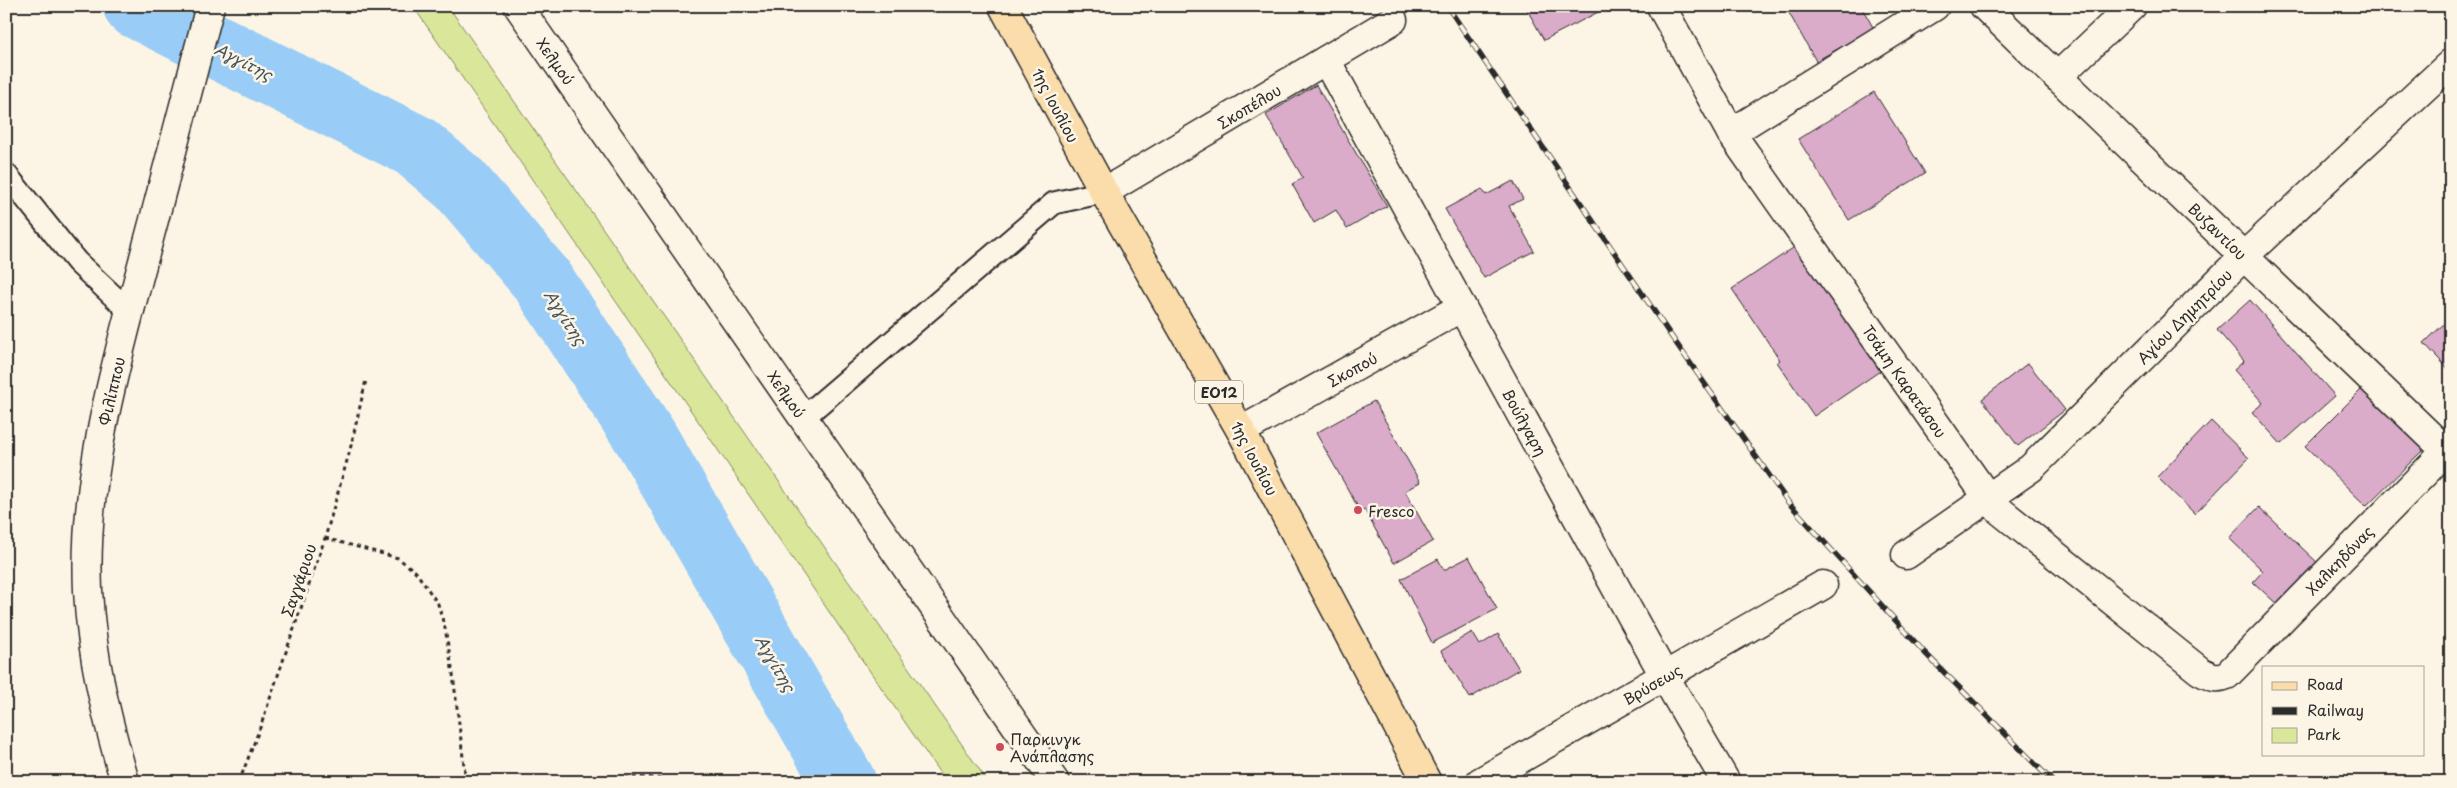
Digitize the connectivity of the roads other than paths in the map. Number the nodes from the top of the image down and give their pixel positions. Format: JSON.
{"nodes":[{"id":1,"x":210,"y":6,"type":"edge"},
{"id":2,"x":518,"y":6,"type":"edge"},
{"id":3,"x":1003,"y":6,"type":"edge"},
{"id":4,"x":1661,"y":6,"type":"edge"},
{"id":5,"x":1935,"y":6,"type":"edge"},
{"id":6,"x":1984,"y":6,"type":"edge"},
{"id":7,"x":2132,"y":6,"type":"edge"},
{"id":8,"x":1394,"y":20,"type":"dead end"},
{"id":9,"x":1326,"y":60,"type":"junction"},
{"id":10,"x":2451,"y":63,"type":"edge"},
{"id":11,"x":2057,"y":77,"type":"junction"},
{"id":12,"x":1731,"y":133,"type":"junction"},
{"id":13,"x":6,"y":174,"type":"edge"},
{"id":14,"x":1104,"y":192,"type":"junction"},
{"id":15,"x":2244,"y":256,"type":"junction"},
{"id":16,"x":1462,"y":307,"type":"junction"},
{"id":17,"x":129,"y":311,"type":"junction"},
{"id":18,"x":803,"y":418,"type":"junction"},
{"id":19,"x":1241,"y":431,"type":"junction"},
{"id":20,"x":2449,"y":451,"type":"edge"},
{"id":21,"x":1988,"y":498,"type":"junction"},
{"id":22,"x":1906,"y":555,"type":"dead end"},
{"id":23,"x":1823,"y":586,"type":"dead end"},
{"id":24,"x":2227,"y":675,"type":"joint"},
{"id":25,"x":1665,"y":677,"type":"junction"},
{"id":26,"x":125,"y":782,"type":"edge"},
{"id":27,"x":1055,"y":782,"type":"edge"},
{"id":28,"x":1426,"y":782,"type":"edge"},
{"id":29,"x":1480,"y":782,"type":"edge"},
{"id":30,"x":1726,"y":782,"type":"edge"}],
"edges":[{"from":1,"to":17,"type":"street","name":"Φιλίππου"},
{"from":2,"to":18,"type":"street","name":"Χελμού"},
{"from":3,"to":14,"type":"main road","name":"1ης Ιουλίου","number":"ΕΟ12"},
{"from":4,"to":12,"type":"street","name":"Τσάμη Καρατάσου"},
{"from":5,"to":12,"type":"street"},
{"from":6,"to":11,"type":"street","name":"Βυζαντίου"},
{"from":7,"to":11,"type":"street"},
{"from":8,"to":9,"type":"street","name":"Σκοπέλου"},
{"from":9,"to":14,"type":"street","name":"Σκοπέλου"},
{"from":9,"to":16,"type":"street","name":"Βούλγαρη"},
{"from":10,"to":15,"type":"street","name":"Αγίου Δημητρίου"},
{"from":11,"to":15,"type":"street","name":"Βυζαντίου"},
{"from":12,"to":21,"type":"street","name":"Τσάμη Καρατάσου"},
{"from":13,"to":17,"type":"lane"},
{"from":14,"to":18,"type":"lane"},
{"from":14,"to":19,"type":"main road","name":"1ης Ιουλίου","number":"ΕΟ12"},
{"from":15,"to":20,"type":"street","name":"Βυζαντίου"},
{"from":15,"to":21,"type":"street","name":"Αγίου Δημητρίου"},
{"from":16,"to":19,"type":"street","name":"Σκοπού"},
{"from":16,"to":25,"type":"street","name":"Βούλγαρη"},
{"from":17,"to":26,"type":"street","name":"Φιλίππου"},
{"from":18,"to":27,"type":"street","name":"Χελμού"},
{"from":19,"to":28,"type":"main road","name":"1ης Ιουλίου","number":"ΕΟ12"},
{"from":20,"to":24,"type":"street","name":"Χαλκηδόνας"},
{"from":21,"to":22,"type":"street","name":"Αγίου Δημητρίου"},
{"from":21,"to":24,"type":"street","name":"Τσάμη Καρατάσου"},
{"from":23,"to":25,"type":"street","name":"Βρύσεως"},
{"from":25,"to":29,"type":"street","name":"Βρύσεως"},
{"from":25,"to":30,"type":"street","name":"Βούλγαρη"}]}
